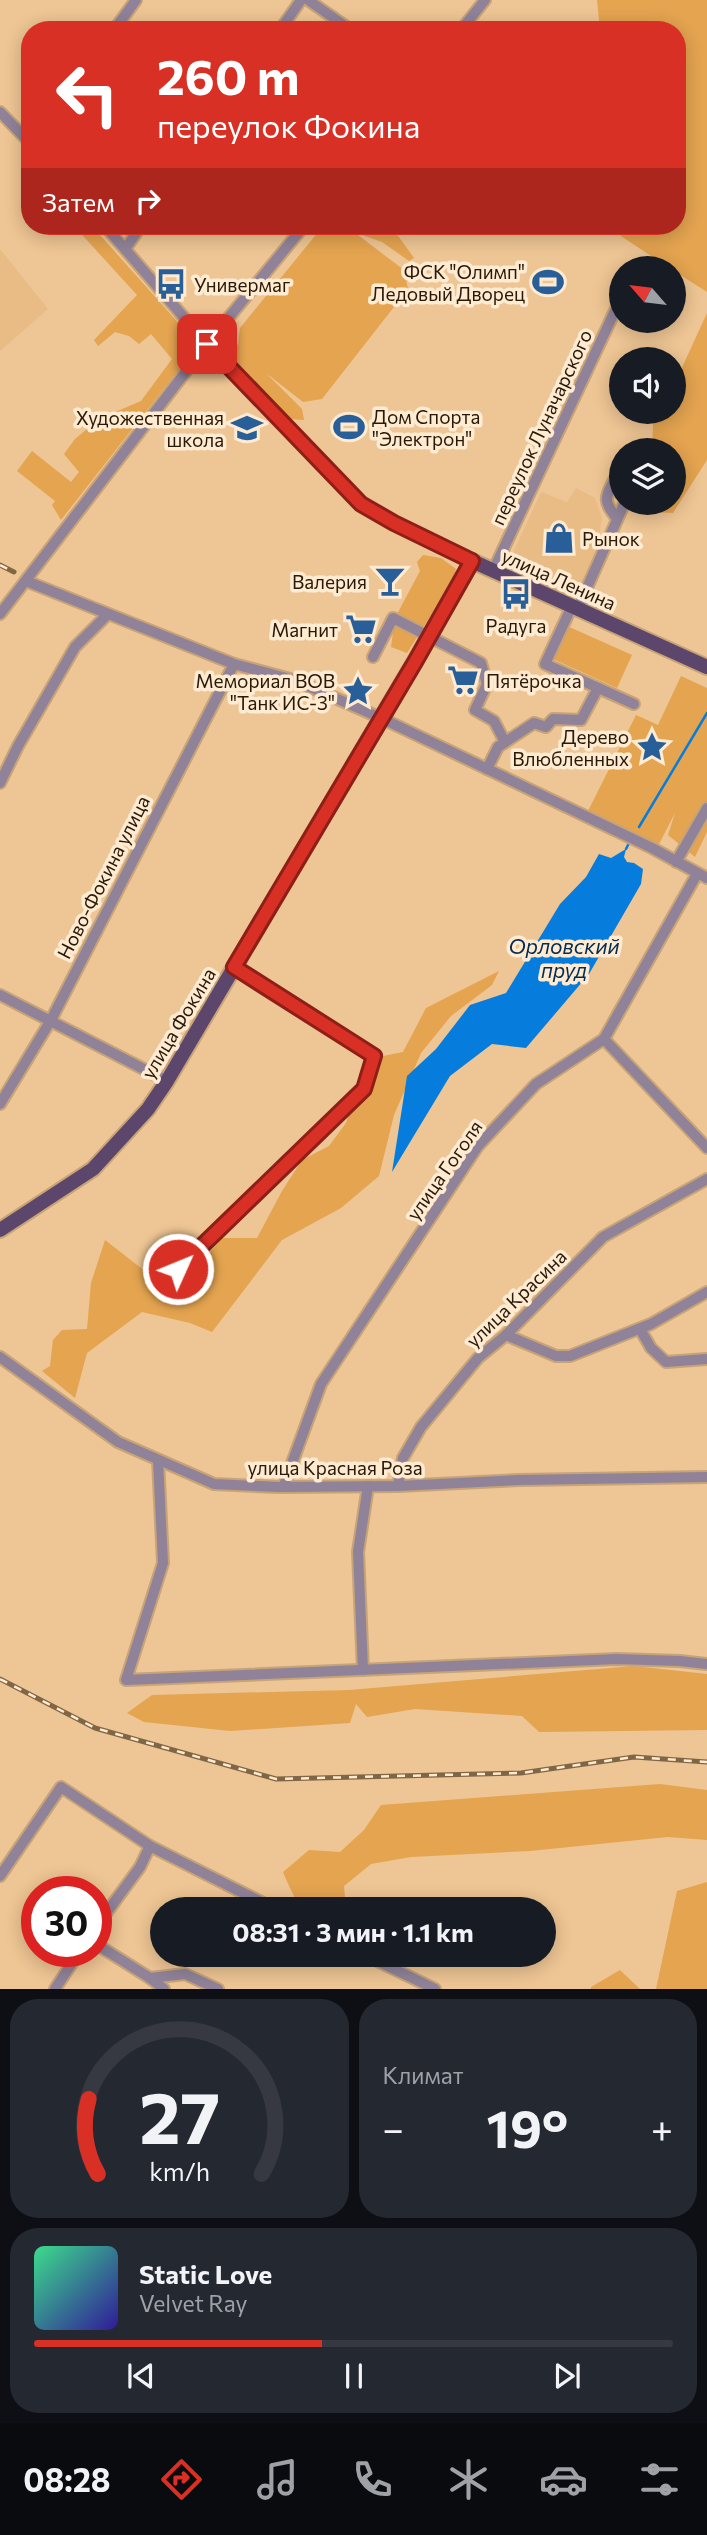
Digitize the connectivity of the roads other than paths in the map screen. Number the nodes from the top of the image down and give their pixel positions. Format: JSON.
{"nodes":[{"id":1,"x":136,"y":0,"type":"edge"},
{"id":2,"x":301,"y":0,"type":"edge"},
{"id":3,"x":309,"y":0,"type":"edge"},
{"id":4,"x":485,"y":0,"type":"edge"},
{"id":5,"x":121,"y":21,"type":"edge"},
{"id":6,"x":286,"y":21,"type":"edge"},
{"id":7,"x":338,"y":21,"type":"edge"},
{"id":8,"x":468,"y":21,"type":"edge"},
{"id":9,"x":0,"y":112,"type":"edge"},
{"id":10,"x":21,"y":134,"type":"edge"},
{"id":11,"x":113,"y":235,"type":"edge"},
{"id":12,"x":134,"y":235,"type":"edge"},
{"id":13,"x":297,"y":235,"type":"edge"},
{"id":14,"x":125,"y":248,"type":"junction"},
{"id":15,"x":609,"y":324,"type":"edge"},
{"id":16,"x":207,"y":344,"type":"junction"},
{"id":17,"x":609,"y":490,"type":"edge"},
{"id":18,"x":609,"y":507,"type":"edge"},
{"id":19,"x":614,"y":515,"type":"edge"},
{"id":20,"x":619,"y":515,"type":"edge"},
{"id":21,"x":617,"y":519,"type":"junction"},
{"id":22,"x":472,"y":561,"type":"junction"},
{"id":23,"x":493,"y":571,"type":"junction"},
{"id":24,"x":26,"y":581,"type":"junction"},
{"id":25,"x":575,"y":607,"type":"junction"},
{"id":26,"x":0,"y":614,"type":"edge"},
{"id":27,"x":107,"y":615,"type":"junction"},
{"id":28,"x":430,"y":635,"type":"junction"},
{"id":29,"x":373,"y":657,"type":"dead end"},
{"id":30,"x":234,"y":664,"type":"junction"},
{"id":31,"x":707,"y":667,"type":"edge"},
{"id":32,"x":598,"y":688,"type":"junction"},
{"id":33,"x":634,"y":704,"type":"dead end"},
{"id":34,"x":381,"y":718,"type":"junction"},
{"id":35,"x":505,"y":742,"type":"junction"},
{"id":36,"x":487,"y":769,"type":"junction"},
{"id":37,"x":0,"y":783,"type":"edge"},
{"id":38,"x":707,"y":808,"type":"edge"},
{"id":39,"x":676,"y":862,"type":"junction"},
{"id":40,"x":702,"y":876,"type":"edge"},
{"id":41,"x":234,"y":967,"type":"junction"},
{"id":42,"x":0,"y":995,"type":"edge"},
{"id":43,"x":51,"y":1020,"type":"junction"},
{"id":44,"x":604,"y":1039,"type":"junction"},
{"id":45,"x":167,"y":1081,"type":"junction"},
{"id":46,"x":0,"y":1104,"type":"edge"},
{"id":47,"x":707,"y":1148,"type":"edge"},
{"id":48,"x":707,"y":1179,"type":"edge"},
{"id":49,"x":0,"y":1230,"type":"edge"},
{"id":50,"x":178,"y":1269,"type":"dead end"},
{"id":51,"x":707,"y":1292,"type":"edge"},
{"id":52,"x":640,"y":1329,"type":"junction"},
{"id":53,"x":506,"y":1335,"type":"junction"},
{"id":54,"x":0,"y":1357,"type":"edge"},
{"id":55,"x":707,"y":1359,"type":"edge"},
{"id":56,"x":158,"y":1460,"type":"junction"},
{"id":57,"x":707,"y":1477,"type":"edge"},
{"id":58,"x":284,"y":1485,"type":"junction"},
{"id":59,"x":368,"y":1486,"type":"junction"},
{"id":60,"x":398,"y":1486,"type":"junction"},
{"id":61,"x":707,"y":1664,"type":"edge"},
{"id":62,"x":363,"y":1670,"type":"junction"},
{"id":63,"x":150,"y":1846,"type":"junction"},
{"id":64,"x":0,"y":1876,"type":"edge"},
{"id":65,"x":251,"y":1897,"type":"edge"},
{"id":66,"x":112,"y":1905,"type":"edge"},
{"id":67,"x":112,"y":1954,"type":"edge"},
{"id":68,"x":69,"y":1967,"type":"edge"},
{"id":69,"x":390,"y":1967,"type":"edge"},
{"id":70,"x":150,"y":1978,"type":"junction"},
{"id":71,"x":55,"y":1989,"type":"edge"},
{"id":72,"x":164,"y":1989,"type":"edge"},
{"id":73,"x":218,"y":1989,"type":"edge"},
{"id":74,"x":435,"y":1989,"type":"edge"}],
"edges":[{"from":1,"to":5,"type":"street"},
{"from":2,"to":6,"type":"street"},
{"from":3,"to":7,"type":"street"},
{"from":4,"to":8,"type":"street"},
{"from":9,"to":10,"type":"street"},
{"from":11,"to":14,"type":"street","name":"улица Ленина"},
{"from":12,"to":14,"type":"street"},
{"from":13,"to":16,"type":"street"},
{"from":14,"to":16,"type":"street","name":"улица Ленина"},
{"from":15,"to":23,"type":"street","name":"переулок Луначарского"},
{"from":16,"to":22,"type":"street","name":"улица Ленина"},
{"from":16,"to":24,"type":"street"},
{"from":17,"to":18,"type":"street"},
{"from":19,"to":21,"type":"street"},
{"from":20,"to":21,"type":"street"},
{"from":21,"to":25,"type":"street"},
{"from":22,"to":23,"type":"main road","name":"улица Ленина"},
{"from":22,"to":28,"type":"main road","name":"улица Фокина"},
{"from":23,"to":25,"type":"main road","name":"улица Ленина"},
{"from":24,"to":26,"type":"street"},
{"from":24,"to":27,"type":"street"},
{"from":25,"to":31,"type":"main road","name":"улица Ленина"},
{"from":25,"to":32,"type":"street"},
{"from":27,"to":30,"type":"street"},
{"from":27,"to":37,"type":"street"},
{"from":28,"to":29,"type":"street"},
{"from":28,"to":34,"type":"main road","name":"улица Фокина"},
{"from":28,"to":35,"type":"street"},
{"from":30,"to":34,"type":"street"},
{"from":30,"to":43,"type":"street","name":"Ново-Фокина улица"},
{"from":32,"to":33,"type":"street"},
{"from":32,"to":35,"type":"street"},
{"from":34,"to":36,"type":"street"},
{"from":34,"to":41,"type":"main road","name":"улица Фокина"},
{"from":35,"to":36,"type":"street"},
{"from":36,"to":39,"type":"street"},
{"from":38,"to":39,"type":"street"},
{"from":39,"to":40,"type":"street"},
{"from":40,"to":44,"type":"street","name":"улица Гоголя"},
{"from":41,"to":45,"type":"main road","name":"улица Фокина"},
{"from":41,"to":50,"type":"street"},
{"from":42,"to":43,"type":"street"},
{"from":43,"to":45,"type":"street"},
{"from":43,"to":46,"type":"street","name":"Ново-Фокина улица"},
{"from":44,"to":47,"type":"street"},
{"from":44,"to":58,"type":"street","name":"улица Гоголя"},
{"from":45,"to":49,"type":"main road","name":"улица Фокина"},
{"from":48,"to":53,"type":"street","name":"улица Красина"},
{"from":51,"to":52,"type":"street"},
{"from":52,"to":53,"type":"street"},
{"from":52,"to":55,"type":"street"},
{"from":53,"to":60,"type":"street","name":"улица Красина"},
{"from":54,"to":56,"type":"street","name":"улица Красная Роза"},
{"from":56,"to":58,"type":"street","name":"улица Красная Роза"},
{"from":56,"to":62,"type":"street"},
{"from":57,"to":60,"type":"street","name":"улица Красная Роза"},
{"from":58,"to":59,"type":"street","name":"улица Красная Роза"},
{"from":59,"to":60,"type":"street","name":"улица Красная Роза"},
{"from":59,"to":62,"type":"street"},
{"from":61,"to":62,"type":"street"},
{"from":63,"to":64,"type":"street"},
{"from":63,"to":65,"type":"street"},
{"from":63,"to":66,"type":"street"},
{"from":67,"to":70,"type":"street"},
{"from":68,"to":71,"type":"street"},
{"from":69,"to":74,"type":"street"},
{"from":70,"to":72,"type":"street"},
{"from":70,"to":73,"type":"street"}]}
